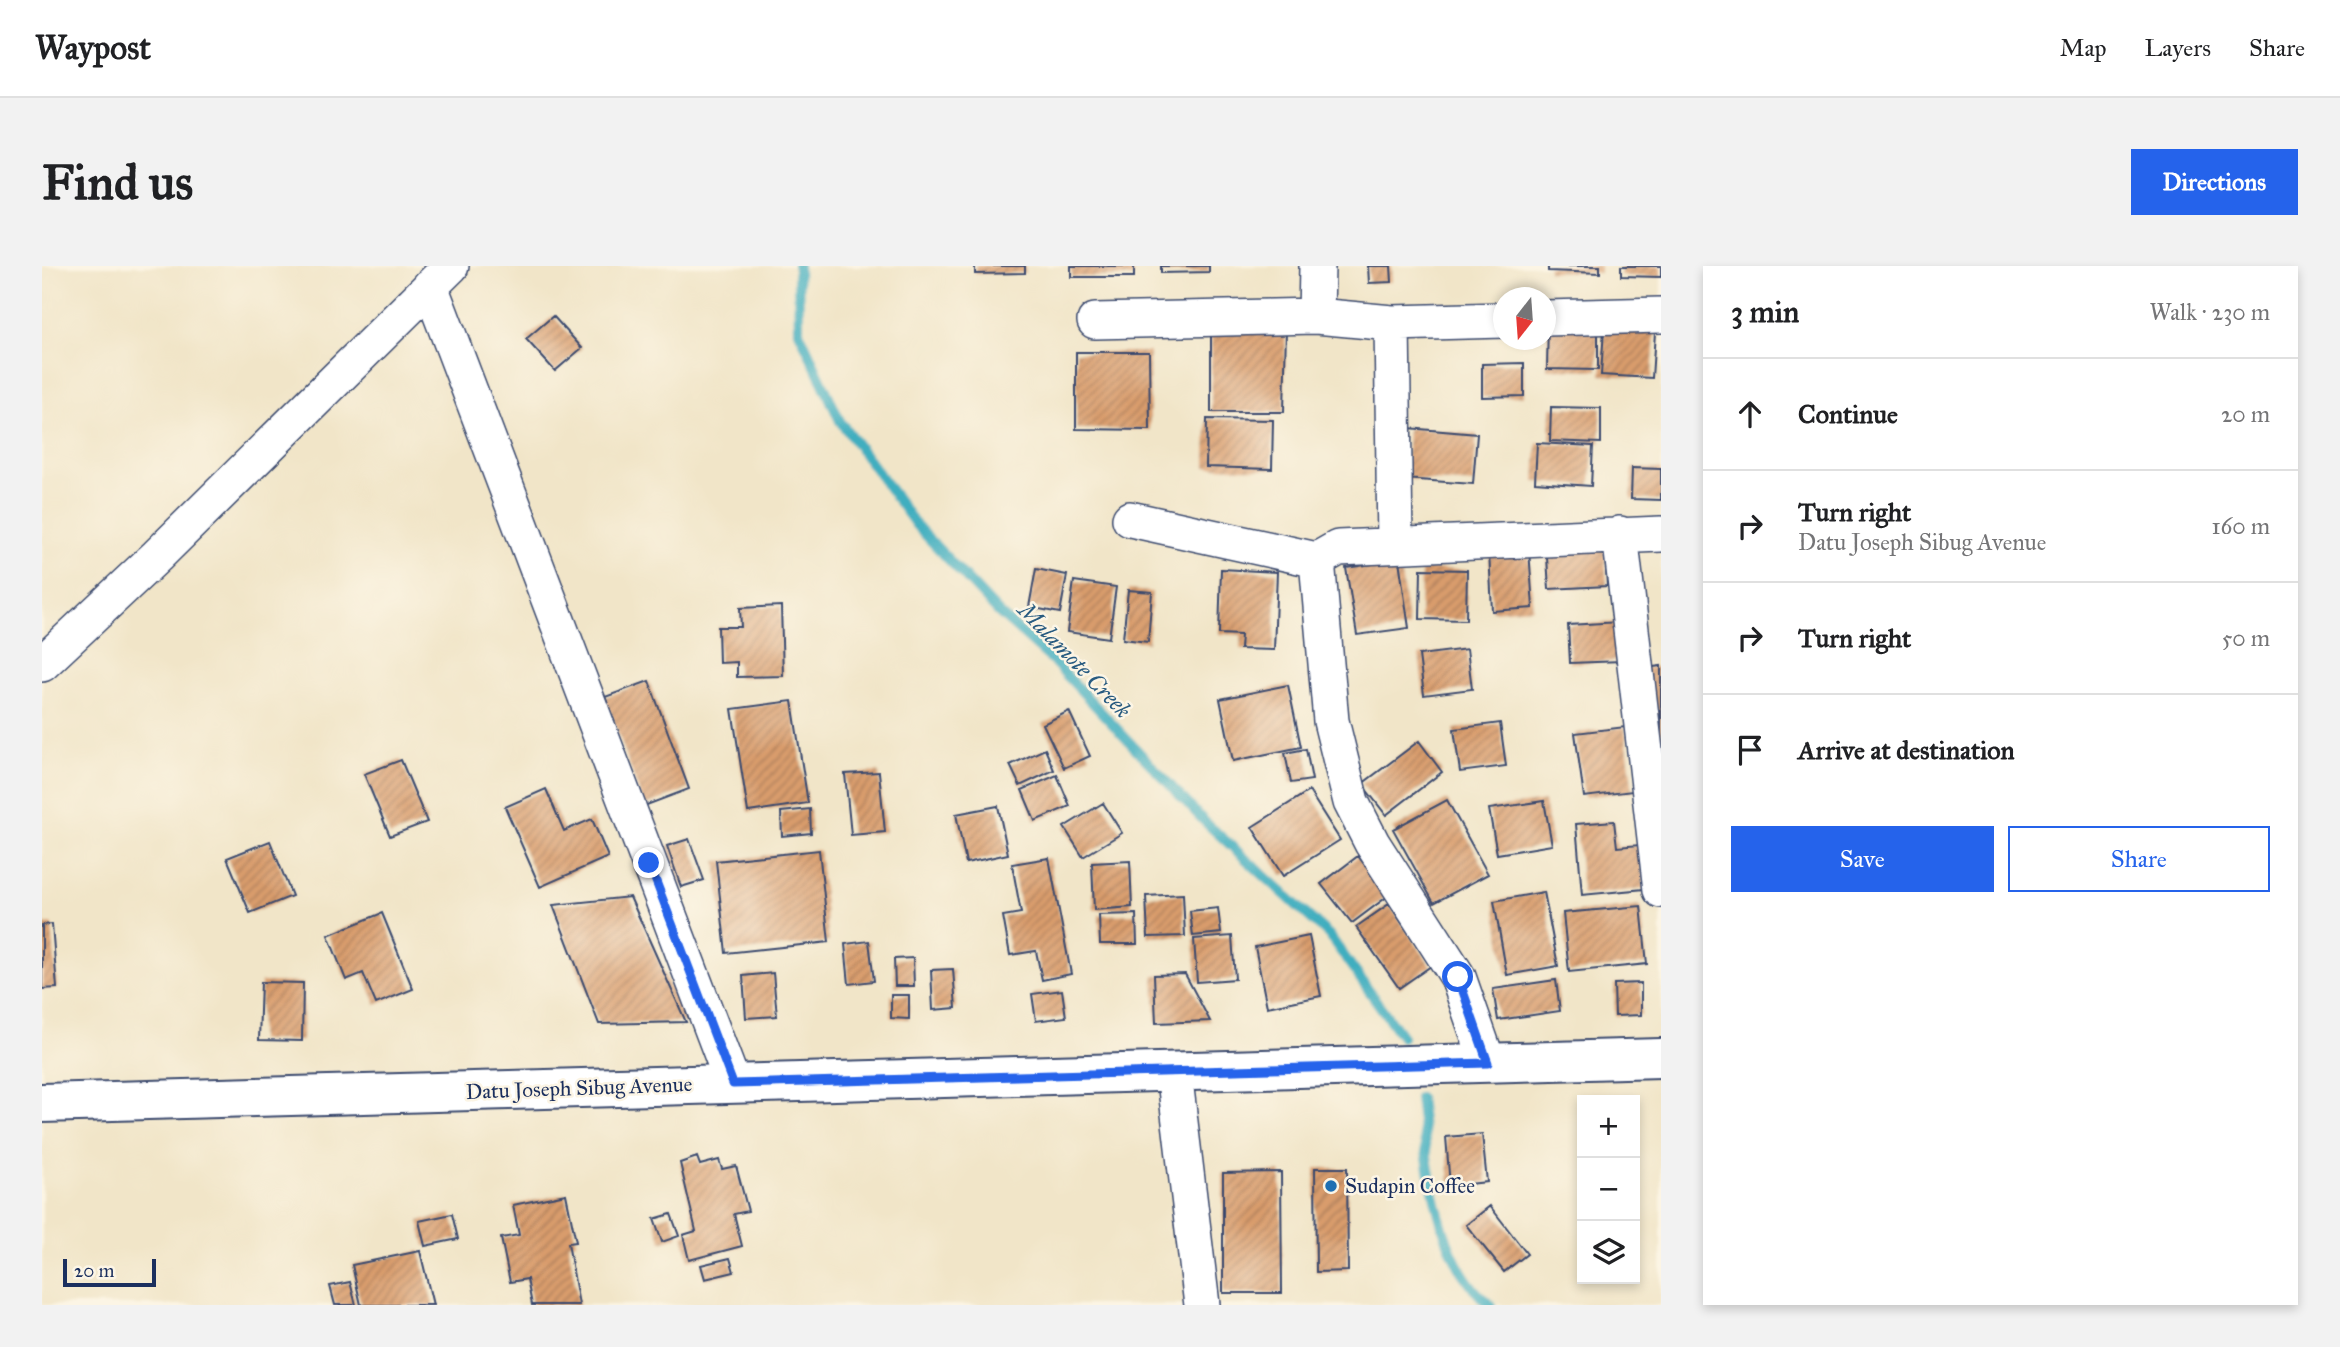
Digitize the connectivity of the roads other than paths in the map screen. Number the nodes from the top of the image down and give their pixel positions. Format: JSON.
{"nodes":[{"id":1,"x":1317,"y":266,"type":"edge"},
{"id":2,"x":440,"y":276,"type":"edge"},
{"id":3,"x":1661,"y":315,"type":"edge"},
{"id":4,"x":1316,"y":316,"type":"junction"},
{"id":5,"x":1556,"y":318,"type":"edge"},
{"id":6,"x":1493,"y":320,"type":"edge"},
{"id":7,"x":1095,"y":321,"type":"dead end"},
{"id":8,"x":1392,"y":323,"type":"junction"},
{"id":9,"x":1130,"y":519,"type":"dead end"},
{"id":10,"x":1619,"y":534,"type":"junction"},
{"id":11,"x":1661,"y":534,"type":"edge"},
{"id":12,"x":1395,"y":544,"type":"junction"},
{"id":13,"x":1317,"y":560,"type":"junction"},
{"id":14,"x":42,"y":664,"type":"edge"},
{"id":15,"x":1661,"y":890,"type":"edge"},
{"id":16,"x":1661,"y":1058,"type":"edge"},
{"id":17,"x":1488,"y":1063,"type":"junction"},
{"id":18,"x":1174,"y":1072,"type":"junction"},
{"id":19,"x":733,"y":1084,"type":"junction"},
{"id":20,"x":42,"y":1103,"type":"edge"},
{"id":21,"x":1202,"y":1305,"type":"edge"}],
"edges":[{"from":1,"to":4,"type":"street"},
{"from":2,"to":14,"type":"street"},
{"from":2,"to":19,"type":"street"},
{"from":3,"to":5,"type":"street"},
{"from":4,"to":7,"type":"street"},
{"from":4,"to":8,"type":"street"},
{"from":6,"to":8,"type":"street"},
{"from":8,"to":12,"type":"street"},
{"from":9,"to":13,"type":"street"},
{"from":10,"to":11,"type":"street"},
{"from":10,"to":12,"type":"street"},
{"from":10,"to":15,"type":"street"},
{"from":12,"to":13,"type":"street"},
{"from":13,"to":17,"type":"street"},
{"from":16,"to":17,"type":"main road","name":"Datu Joseph Sibug Avenue"},
{"from":17,"to":18,"type":"main road","name":"Datu Joseph Sibug Avenue"},
{"from":18,"to":19,"type":"main road","name":"Datu Joseph Sibug Avenue"},
{"from":18,"to":21,"type":"street"},
{"from":19,"to":20,"type":"main road","name":"Datu Joseph Sibug Avenue"}]}
